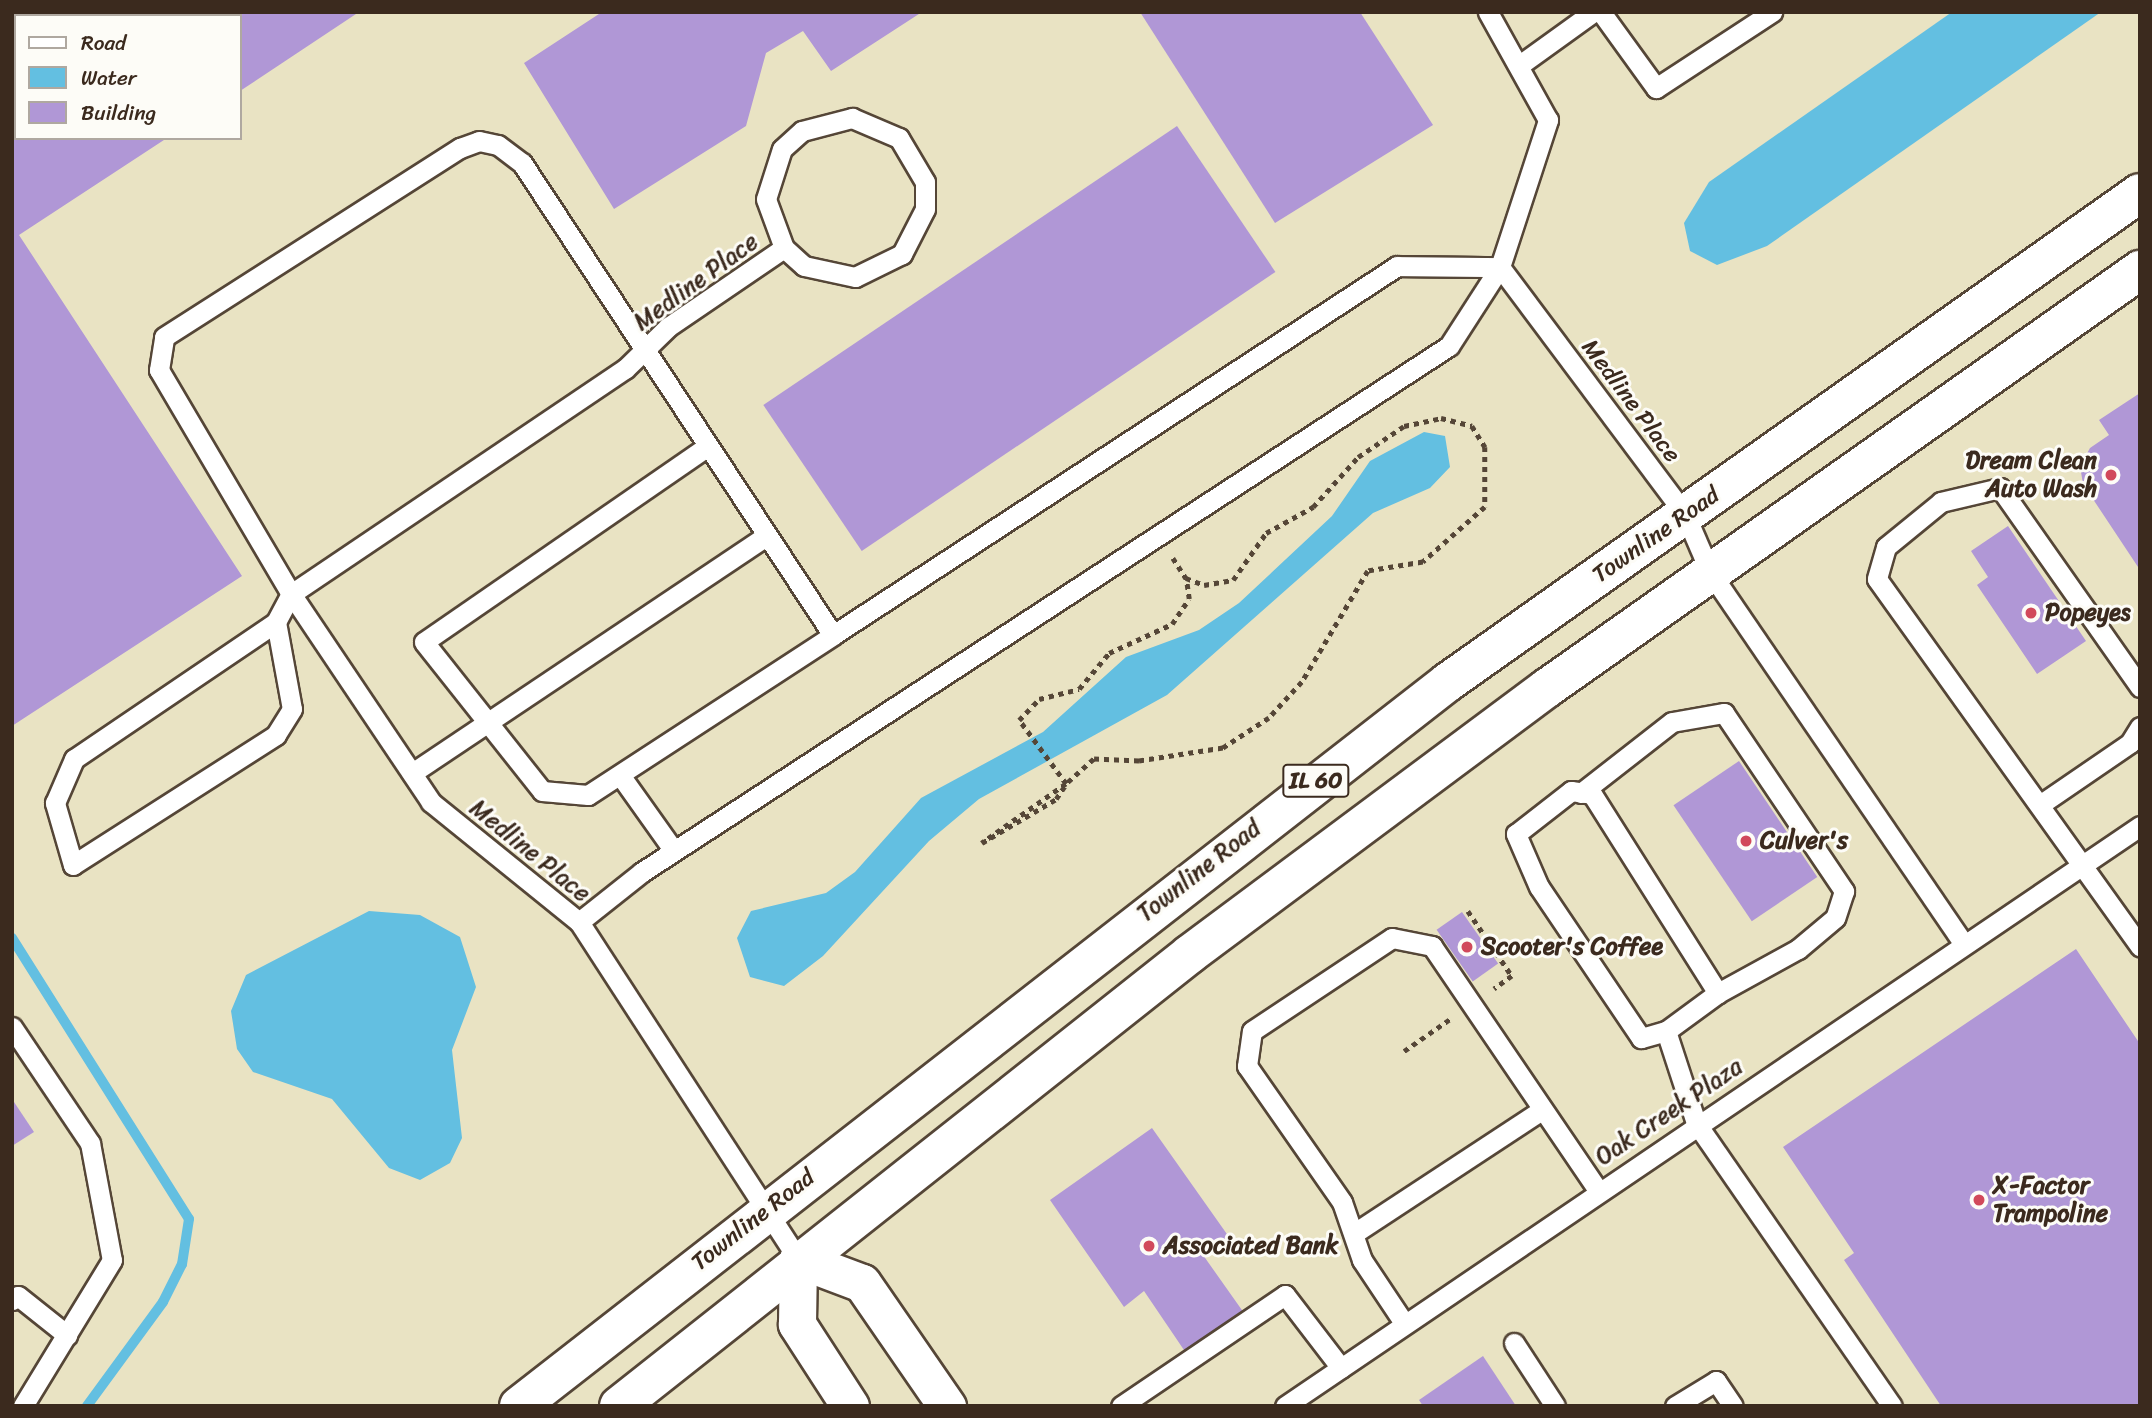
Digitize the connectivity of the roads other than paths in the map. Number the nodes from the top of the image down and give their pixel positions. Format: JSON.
{"nodes":[{"id":1,"x":1488,"y":12,"type":"edge"},
{"id":2,"x":1593,"y":12,"type":"edge"},
{"id":3,"x":1601,"y":12,"type":"edge"},
{"id":4,"x":1772,"y":12,"type":"edge"},
{"id":5,"x":1521,"y":64,"type":"junction"},
{"id":6,"x":2140,"y":192,"type":"edge"},
{"id":7,"x":784,"y":248,"type":"junction"},
{"id":8,"x":1500,"y":267,"type":"junction"},
{"id":9,"x":2140,"y":270,"type":"edge"},
{"id":10,"x":641,"y":352,"type":"junction"},
{"id":11,"x":705,"y":448,"type":"junction"},
{"id":12,"x":1685,"y":514,"type":"junction"},
{"id":13,"x":766,"y":536,"type":"junction"},
{"id":14,"x":1710,"y":572,"type":"junction"},
{"id":15,"x":291,"y":594,"type":"junction"},
{"id":16,"x":276,"y":622,"type":"junction"},
{"id":17,"x":833,"y":635,"type":"junction"},
{"id":18,"x":2140,"y":687,"type":"edge"},
{"id":19,"x":484,"y":724,"type":"junction"},
{"id":20,"x":2140,"y":727,"type":"edge"},
{"id":21,"x":412,"y":773,"type":"junction"},
{"id":22,"x":620,"y":775,"type":"junction"},
{"id":23,"x":1581,"y":793,"type":"junction"},
{"id":24,"x":2041,"y":804,"type":"junction"},
{"id":25,"x":2140,"y":826,"type":"edge"},
{"id":26,"x":674,"y":851,"type":"junction"},
{"id":27,"x":2084,"y":862,"type":"junction"},
{"id":28,"x":579,"y":922,"type":"junction"},
{"id":29,"x":1962,"y":942,"type":"junction"},
{"id":30,"x":2140,"y":946,"type":"edge"},
{"id":31,"x":1718,"y":993,"type":"junction"},
{"id":32,"x":12,"y":1027,"type":"edge"},
{"id":33,"x":1666,"y":1031,"type":"junction"},
{"id":34,"x":1542,"y":1110,"type":"junction"},
{"id":35,"x":1696,"y":1123,"type":"junction"},
{"id":36,"x":1598,"y":1190,"type":"junction"},
{"id":37,"x":770,"y":1207,"type":"junction"},
{"id":38,"x":1356,"y":1232,"type":"junction"},
{"id":39,"x":798,"y":1259,"type":"junction"},
{"id":40,"x":12,"y":1300,"type":"edge"},
{"id":41,"x":1404,"y":1323,"type":"junction"},
{"id":42,"x":67,"y":1335,"type":"junction"},
{"id":43,"x":1514,"y":1343,"type":"dead end"},
{"id":44,"x":1341,"y":1367,"type":"junction"},
{"id":45,"x":23,"y":1406,"type":"edge"},
{"id":46,"x":519,"y":1406,"type":"edge"},
{"id":47,"x":619,"y":1406,"type":"edge"},
{"id":48,"x":850,"y":1406,"type":"edge"},
{"id":49,"x":947,"y":1406,"type":"edge"},
{"id":50,"x":1121,"y":1406,"type":"edge"},
{"id":51,"x":1285,"y":1406,"type":"edge"},
{"id":52,"x":1555,"y":1406,"type":"edge"},
{"id":53,"x":1675,"y":1406,"type":"edge"},
{"id":54,"x":1733,"y":1406,"type":"edge"},
{"id":55,"x":1892,"y":1406,"type":"edge"}],
"edges":[{"from":1,"to":5,"type":"lane"},
{"from":2,"to":5,"type":"lane"},
{"from":3,"to":4,"type":"lane"},
{"from":5,"to":8,"type":"lane"},
{"from":6,"to":12,"type":"main road","name":"Townline Road","number":"IL 60"},
{"from":7,"to":7,"type":"lane","name":"Medline Place"},
{"from":7,"to":10,"type":"lane","name":"Medline Place"},
{"from":8,"to":12,"type":"lane","name":"Medline Place"},
{"from":8,"to":17,"type":"lane"},
{"from":8,"to":26,"type":"lane"},
{"from":9,"to":14,"type":"main road","number":"IL 60"},
{"from":10,"to":11,"type":"lane"},
{"from":10,"to":15,"type":"lane","name":"Medline Place"},
{"from":10,"to":15,"type":"lane"},
{"from":11,"to":13,"type":"lane"},
{"from":11,"to":19,"type":"lane"},
{"from":12,"to":14,"type":"lane","name":"Medline Place"},
{"from":12,"to":37,"type":"main road","name":"Townline Road","number":"IL 60"},
{"from":13,"to":17,"type":"lane"},
{"from":13,"to":19,"type":"lane"},
{"from":14,"to":29,"type":"lane","name":"Medline Place"},
{"from":14,"to":39,"type":"main road","number":"IL 60"},
{"from":15,"to":16,"type":"lane","name":"Medline Place"},
{"from":15,"to":21,"type":"lane","name":"Medline Place"},
{"from":16,"to":16,"type":"lane","name":"Medline Place"},
{"from":17,"to":22,"type":"lane"},
{"from":18,"to":24,"type":"lane"},
{"from":19,"to":21,"type":"lane"},
{"from":19,"to":22,"type":"lane"},
{"from":20,"to":24,"type":"lane"},
{"from":21,"to":28,"type":"lane","name":"Medline Place"},
{"from":22,"to":26,"type":"lane"},
{"from":23,"to":31,"type":"lane"},
{"from":23,"to":31,"type":"lane"},
{"from":23,"to":33,"type":"lane"},
{"from":24,"to":27,"type":"lane"},
{"from":25,"to":27,"type":"lane","name":"Oak Creek Plaza"},
{"from":26,"to":28,"type":"lane"},
{"from":27,"to":29,"type":"lane","name":"Oak Creek Plaza"},
{"from":27,"to":30,"type":"lane"},
{"from":28,"to":37,"type":"lane","name":"Medline Place"},
{"from":29,"to":35,"type":"lane","name":"Oak Creek Plaza"},
{"from":31,"to":33,"type":"lane"},
{"from":32,"to":42,"type":"lane"},
{"from":33,"to":35,"type":"lane"},
{"from":34,"to":36,"type":"lane"},
{"from":34,"to":38,"type":"lane"},
{"from":34,"to":38,"type":"lane"},
{"from":35,"to":36,"type":"lane","name":"Oak Creek Plaza"},
{"from":35,"to":55,"type":"lane"},
{"from":36,"to":41,"type":"lane","name":"Oak Creek Plaza"},
{"from":37,"to":39,"type":"lane","name":"Medline Place"},
{"from":37,"to":46,"type":"main road","name":"Townline Road","number":"IL 60"},
{"from":38,"to":41,"type":"lane"},
{"from":39,"to":47,"type":"main road","number":"IL 60"},
{"from":39,"to":48,"type":"street"},
{"from":39,"to":49,"type":"street"},
{"from":40,"to":42,"type":"lane"},
{"from":41,"to":44,"type":"lane","name":"Oak Creek Plaza"},
{"from":42,"to":45,"type":"lane"},
{"from":43,"to":52,"type":"lane"},
{"from":44,"to":50,"type":"lane"},
{"from":44,"to":51,"type":"lane","name":"Oak Creek Plaza"},
{"from":53,"to":54,"type":"lane"}]}
